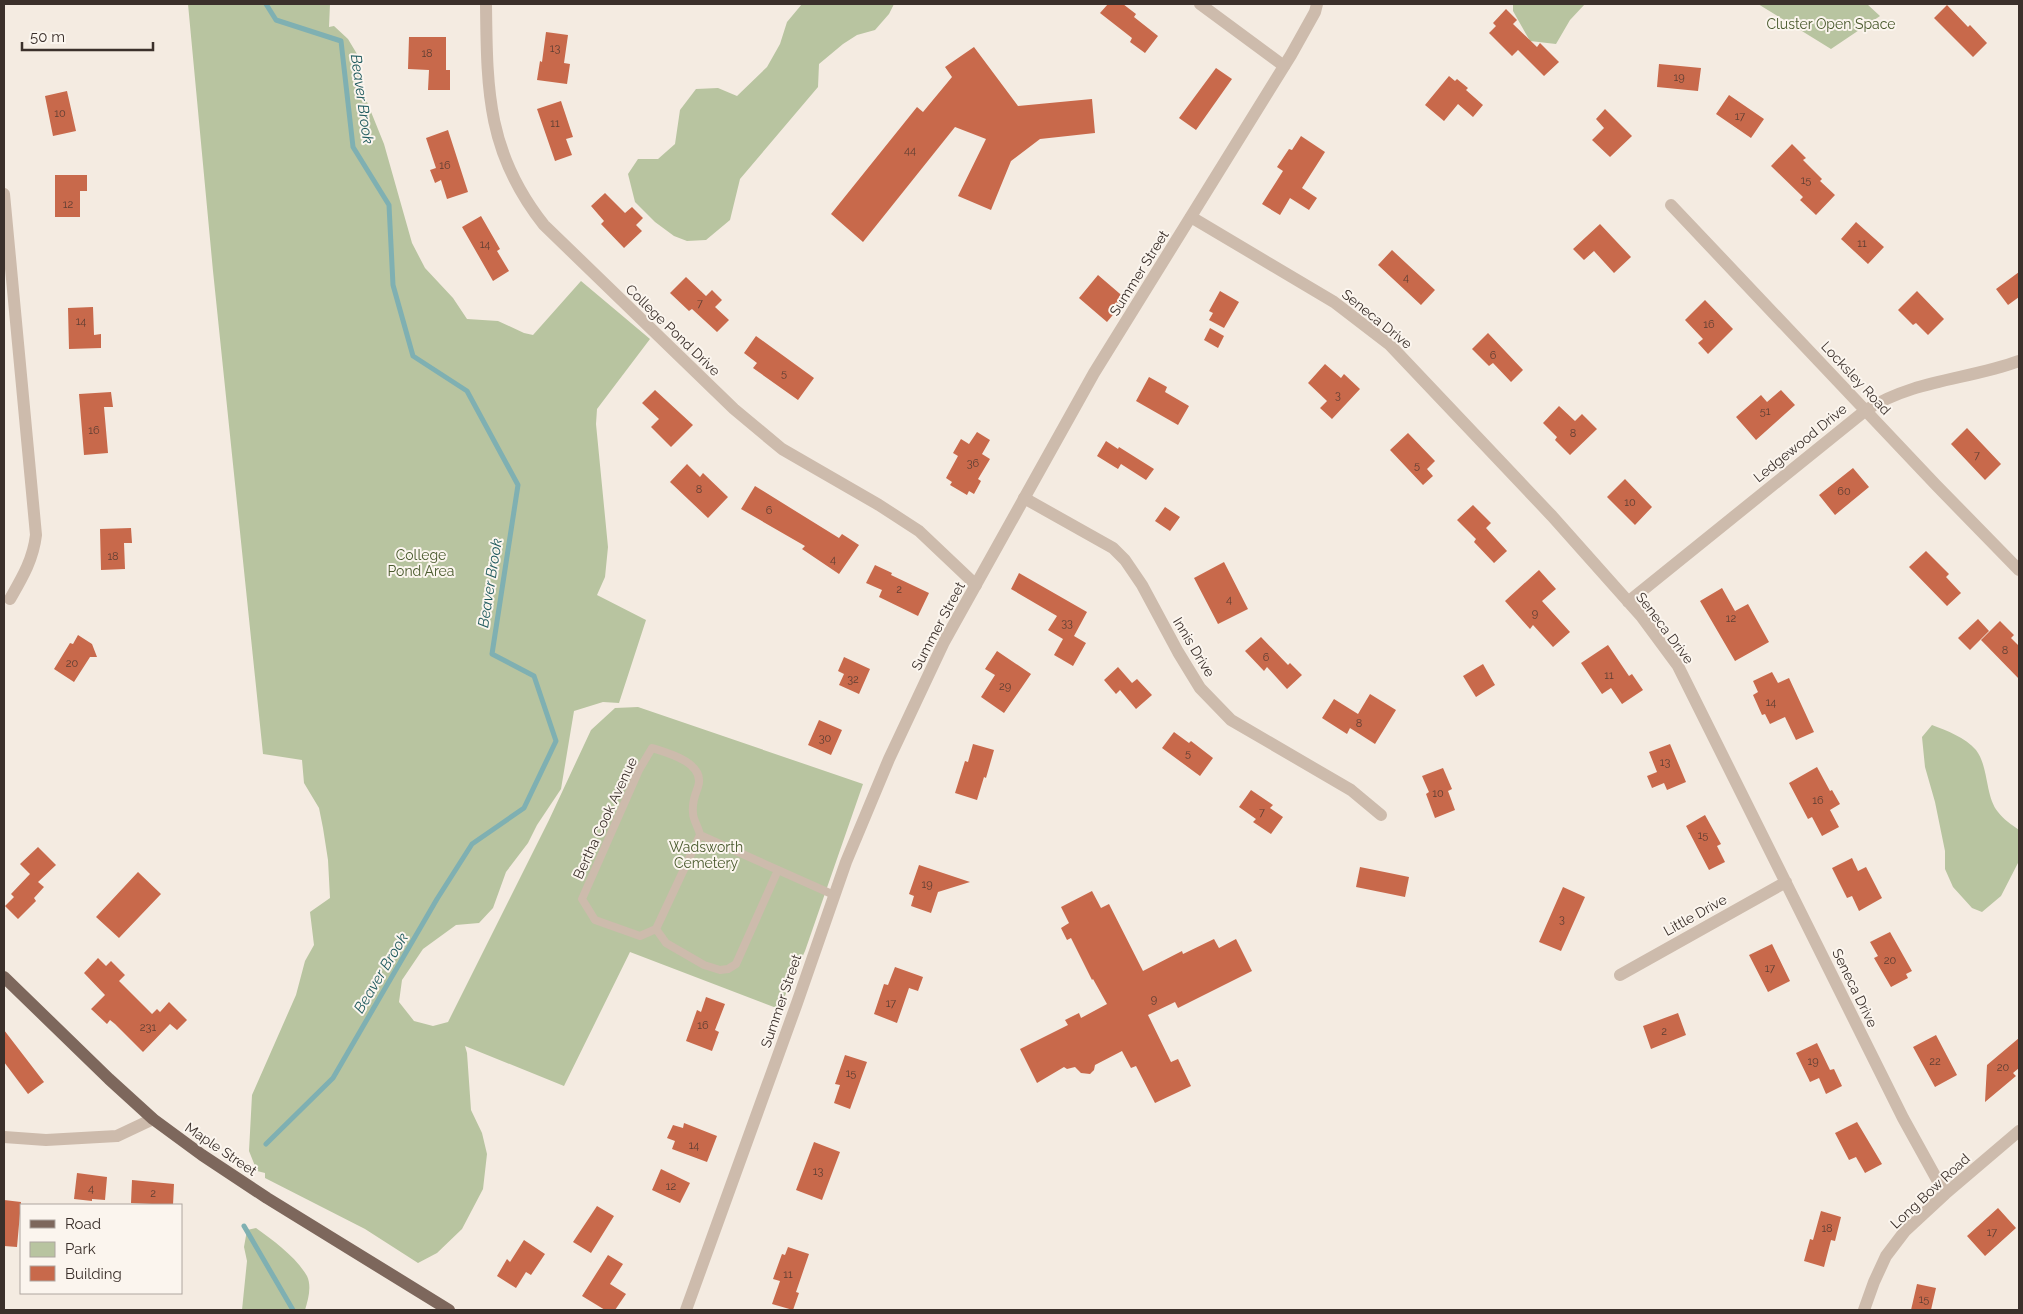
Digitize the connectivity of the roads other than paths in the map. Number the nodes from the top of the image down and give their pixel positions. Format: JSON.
{"nodes":[{"id":1,"x":486,"y":4,"type":"edge"},
{"id":2,"x":1200,"y":4,"type":"edge"},
{"id":3,"x":1318,"y":4,"type":"edge"},
{"id":4,"x":1284,"y":66,"type":"junction"},
{"id":5,"x":4,"y":194,"type":"edge"},
{"id":6,"x":1672,"y":205,"type":"dead end"},
{"id":7,"x":1191,"y":218,"type":"junction"},
{"id":8,"x":2019,"y":361,"type":"edge"},
{"id":9,"x":1866,"y":410,"type":"junction"},
{"id":10,"x":1024,"y":498,"type":"junction"},
{"id":11,"x":2019,"y":570,"type":"edge"},
{"id":12,"x":976,"y":584,"type":"junction"},
{"id":13,"x":10,"y":599,"type":"dead end"},
{"id":14,"x":1628,"y":602,"type":"junction"},
{"id":15,"x":1381,"y":815,"type":"dead end"},
{"id":16,"x":700,"y":835,"type":"junction"},
{"id":17,"x":778,"y":870,"type":"junction"},
{"id":18,"x":1786,"y":882,"type":"junction"},
{"id":19,"x":834,"y":895,"type":"junction"},
{"id":20,"x":656,"y":929,"type":"junction"},
{"id":21,"x":1620,"y":975,"type":"dead end"},
{"id":22,"x":4,"y":977,"type":"edge"},
{"id":23,"x":153,"y":1119,"type":"junction"},
{"id":24,"x":2019,"y":1131,"type":"edge"},
{"id":25,"x":4,"y":1137,"type":"edge"},
{"id":26,"x":1945,"y":1194,"type":"junction"},
{"id":27,"x":449,"y":1310,"type":"edge"},
{"id":28,"x":686,"y":1310,"type":"edge"},
{"id":29,"x":1864,"y":1310,"type":"edge"}],
"edges":[{"from":1,"to":12,"type":"street","name":"College Pond Drive"},
{"from":2,"to":4,"type":"street"},
{"from":3,"to":4,"type":"street","name":"Summer Street"},
{"from":4,"to":7,"type":"street","name":"Summer Street"},
{"from":5,"to":13,"type":"street"},
{"from":6,"to":9,"type":"street","name":"Locksley Road"},
{"from":7,"to":10,"type":"street","name":"Summer Street"},
{"from":7,"to":14,"type":"street","name":"Seneca Drive"},
{"from":8,"to":9,"type":"street","name":"Ledgewood Drive"},
{"from":9,"to":11,"type":"street","name":"Locksley Road"},
{"from":9,"to":14,"type":"street","name":"Ledgewood Drive"},
{"from":10,"to":12,"type":"street","name":"Summer Street"},
{"from":10,"to":15,"type":"street","name":"Innis Drive"},
{"from":12,"to":19,"type":"street","name":"Summer Street"},
{"from":14,"to":18,"type":"street","name":"Seneca Drive"},
{"from":16,"to":17,"type":"lane"},
{"from":16,"to":20,"type":"lane"},
{"from":16,"to":20,"type":"lane","name":"Bertha Cook Avenue"},
{"from":17,"to":19,"type":"lane"},
{"from":17,"to":20,"type":"lane"},
{"from":18,"to":21,"type":"street","name":"Little Drive"},
{"from":18,"to":26,"type":"street","name":"Seneca Drive"},
{"from":19,"to":28,"type":"street","name":"Summer Street"},
{"from":22,"to":23,"type":"main road","name":"Maple Street"},
{"from":23,"to":25,"type":"street"},
{"from":23,"to":27,"type":"main road","name":"Maple Street"},
{"from":24,"to":26,"type":"street","name":"Long Bow Road"},
{"from":26,"to":29,"type":"street","name":"Long Bow Road"}]}
